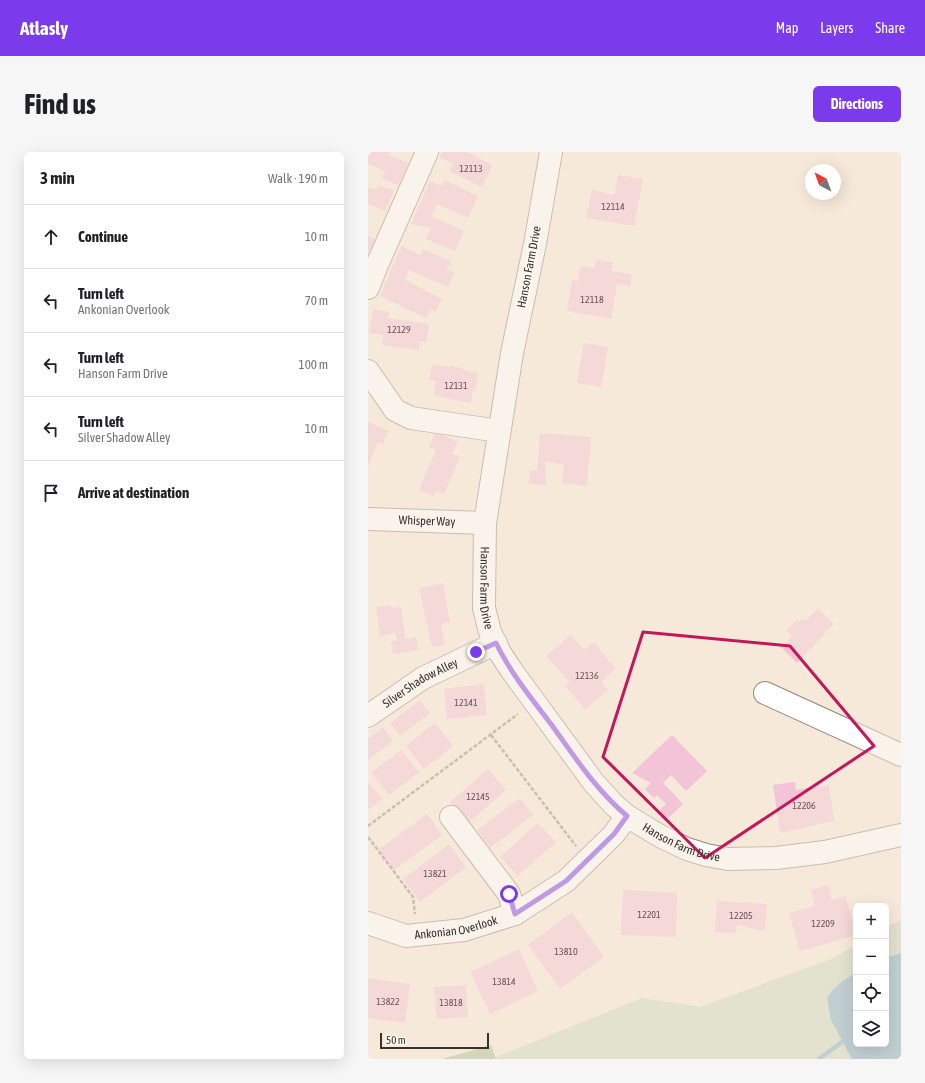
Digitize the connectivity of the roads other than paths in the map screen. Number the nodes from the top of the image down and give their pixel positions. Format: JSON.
{"nodes":[{"id":1,"x":427,"y":152,"type":"edge"},
{"id":2,"x":551,"y":152,"type":"edge"},
{"id":3,"x":368,"y":288,"type":"edge"},
{"id":4,"x":368,"y":371,"type":"edge"},
{"id":5,"x":499,"y":431,"type":"junction"},
{"id":6,"x":368,"y":519,"type":"edge"},
{"id":7,"x":485,"y":523,"type":"junction"},
{"id":8,"x":496,"y":643,"type":"junction"},
{"id":9,"x":765,"y":693,"type":"dead end"},
{"id":10,"x":368,"y":716,"type":"edge"},
{"id":11,"x":901,"y":755,"type":"edge"},
{"id":12,"x":627,"y":816,"type":"junction"},
{"id":13,"x":451,"y":817,"type":"dead end"},
{"id":14,"x":901,"y":835,"type":"edge"},
{"id":15,"x":515,"y":914,"type":"junction"},
{"id":16,"x":368,"y":923,"type":"edge"}],
"edges":[{"from":1,"to":3,"type":"street"},
{"from":2,"to":5,"type":"street","name":"Hanson Farm Drive"},
{"from":4,"to":5,"type":"street"},
{"from":5,"to":7,"type":"street","name":"Hanson Farm Drive"},
{"from":6,"to":7,"type":"street","name":"Whisper Way"},
{"from":7,"to":8,"type":"street","name":"Hanson Farm Drive"},
{"from":8,"to":10,"type":"street","name":"Silver Shadow Alley"},
{"from":8,"to":12,"type":"street","name":"Hanson Farm Drive"},
{"from":9,"to":11,"type":"street"},
{"from":12,"to":14,"type":"street","name":"Hanson Farm Drive"},
{"from":12,"to":15,"type":"street","name":"Ankonian Overlook"},
{"from":13,"to":15,"type":"street"},
{"from":15,"to":16,"type":"street","name":"Ankonian Overlook"}]}
